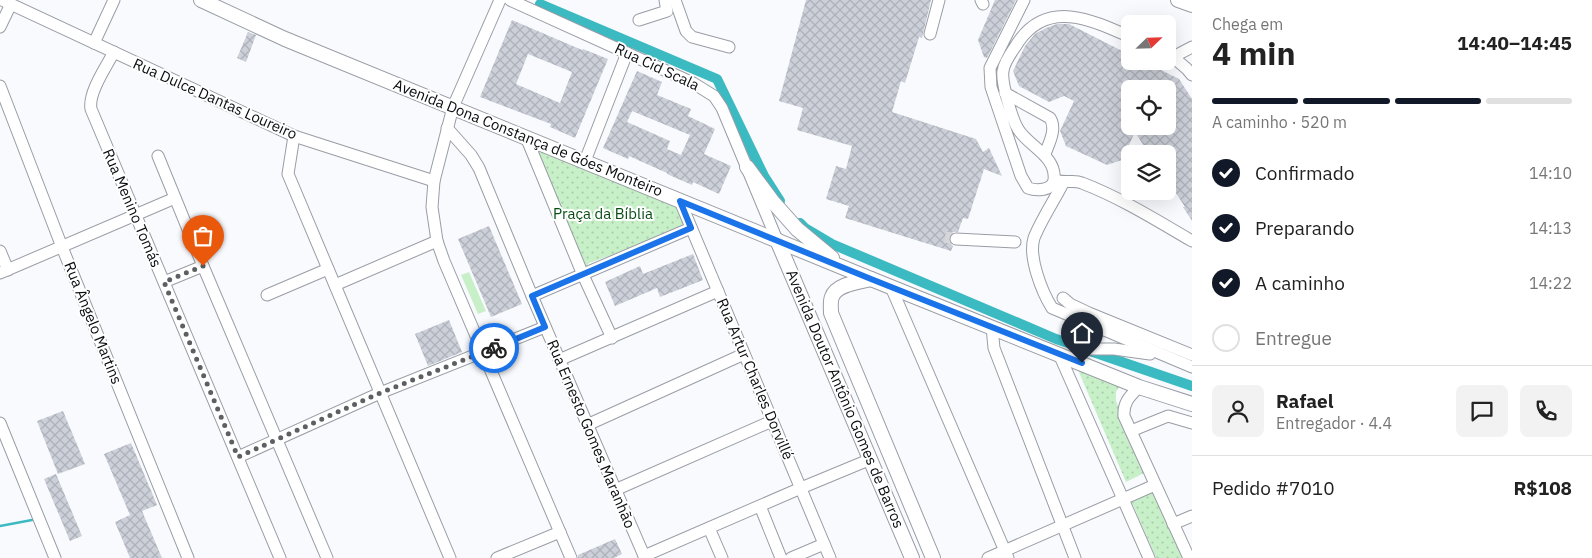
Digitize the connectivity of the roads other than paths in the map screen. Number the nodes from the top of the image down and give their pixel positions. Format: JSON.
{"nodes":[{"id":1,"x":114,"y":0,"type":"edge"},
{"id":2,"x":201,"y":0,"type":"edge"},
{"id":3,"x":500,"y":0,"type":"edge"},
{"id":4,"x":510,"y":0,"type":"edge"},
{"id":5,"x":665,"y":0,"type":"edge"},
{"id":6,"x":675,"y":0,"type":"edge"},
{"id":7,"x":939,"y":0,"type":"edge"},
{"id":8,"x":1024,"y":0,"type":"edge"},
{"id":9,"x":1178,"y":0,"type":"edge"},
{"id":10,"x":7,"y":2,"type":"edge"},
{"id":11,"x":528,"y":5,"type":"edge"},
{"id":12,"x":1192,"y":5,"type":"edge"},
{"id":13,"x":639,"y":20,"type":"dead end"},
{"id":14,"x":0,"y":27,"type":"edge"},
{"id":15,"x":1121,"y":33,"type":"edge"},
{"id":16,"x":930,"y":34,"type":"dead end"},
{"id":17,"x":94,"y":43,"type":"junction"},
{"id":18,"x":729,"y":47,"type":"dead end"},
{"id":19,"x":1192,"y":47,"type":"edge"},
{"id":20,"x":114,"y":52,"type":"junction"},
{"id":21,"x":627,"y":53,"type":"junction"},
{"id":22,"x":1176,"y":53,"type":"edge"},
{"id":23,"x":1176,"y":60,"type":"edge"},
{"id":24,"x":1192,"y":75,"type":"edge"},
{"id":25,"x":0,"y":86,"type":"edge"},
{"id":26,"x":1006,"y":93,"type":"junction"},
{"id":27,"x":453,"y":108,"type":"junction"},
{"id":28,"x":447,"y":128,"type":"junction"},
{"id":29,"x":294,"y":136,"type":"junction"},
{"id":30,"x":526,"y":137,"type":"junction"},
{"id":31,"x":463,"y":146,"type":"junction"},
{"id":32,"x":441,"y":154,"type":"junction"},
{"id":33,"x":1045,"y":154,"type":"junction"},
{"id":34,"x":158,"y":156,"type":"dead end"},
{"id":35,"x":585,"y":161,"type":"junction"},
{"id":36,"x":747,"y":167,"type":"junction"},
{"id":37,"x":434,"y":181,"type":"junction"},
{"id":38,"x":1058,"y":181,"type":"junction"},
{"id":39,"x":175,"y":198,"type":"junction"},
{"id":40,"x":680,"y":201,"type":"junction"},
{"id":41,"x":136,"y":214,"type":"junction"},
{"id":42,"x":691,"y":228,"type":"junction"},
{"id":43,"x":956,"y":239,"type":"tunnel mouth"},
{"id":44,"x":777,"y":240,"type":"junction"},
{"id":45,"x":437,"y":241,"type":"junction"},
{"id":46,"x":1192,"y":241,"type":"edge"},
{"id":47,"x":1015,"y":242,"type":"dead end"},
{"id":48,"x":62,"y":247,"type":"junction"},
{"id":49,"x":0,"y":251,"type":"edge"},
{"id":50,"x":203,"y":266,"type":"junction"},
{"id":51,"x":844,"y":268,"type":"junction"},
{"id":52,"x":328,"y":270,"type":"junction"},
{"id":53,"x":4,"y":272,"type":"edge"},
{"id":54,"x":583,"y":275,"type":"junction"},
{"id":55,"x":871,"y":279,"type":"junction"},
{"id":56,"x":164,"y":282,"type":"junction"},
{"id":57,"x":335,"y":285,"type":"junction"},
{"id":58,"x":891,"y":287,"type":"junction"},
{"id":59,"x":718,"y":291,"type":"junction"},
{"id":60,"x":267,"y":295,"type":"dead end"},
{"id":61,"x":532,"y":296,"type":"junction"},
{"id":62,"x":1063,"y":298,"type":"dead end"},
{"id":63,"x":1080,"y":321,"type":"junction"},
{"id":64,"x":834,"y":322,"type":"junction"},
{"id":65,"x":545,"y":327,"type":"junction"},
{"id":66,"x":992,"y":327,"type":"junction"},
{"id":67,"x":816,"y":331,"type":"junction"},
{"id":68,"x":612,"y":338,"type":"junction"},
{"id":69,"x":1082,"y":349,"type":"junction"},
{"id":70,"x":482,"y":352,"type":"junction"},
{"id":71,"x":744,"y":354,"type":"junction"},
{"id":72,"x":1192,"y":355,"type":"edge"},
{"id":73,"x":1065,"y":356,"type":"junction"},
{"id":74,"x":1165,"y":356,"type":"junction"},
{"id":75,"x":559,"y":360,"type":"junction"},
{"id":76,"x":1192,"y":367,"type":"edge"},
{"id":77,"x":1140,"y":386,"type":"junction"},
{"id":78,"x":380,"y":393,"type":"junction"},
{"id":79,"x":1192,"y":404,"type":"edge"},
{"id":80,"x":772,"y":421,"type":"junction"},
{"id":81,"x":1192,"y":423,"type":"edge"},
{"id":82,"x":0,"y":424,"type":"edge"},
{"id":83,"x":587,"y":425,"type":"junction"},
{"id":84,"x":1131,"y":431,"type":"junction"},
{"id":85,"x":277,"y":438,"type":"junction"},
{"id":86,"x":238,"y":457,"type":"junction"},
{"id":87,"x":871,"y":459,"type":"junction"},
{"id":88,"x":1155,"y":485,"type":"junction"},
{"id":89,"x":800,"y":488,"type":"junction"},
{"id":90,"x":616,"y":490,"type":"junction"},
{"id":91,"x":1123,"y":498,"type":"junction"},
{"id":92,"x":760,"y":506,"type":"junction"},
{"id":93,"x":1192,"y":516,"type":"edge"},
{"id":94,"x":1173,"y":524,"type":"junction"},
{"id":95,"x":1062,"y":526,"type":"junction"},
{"id":96,"x":709,"y":528,"type":"junction"},
{"id":97,"x":560,"y":532,"type":"junction"},
{"id":98,"x":824,"y":544,"type":"junction"},
{"id":99,"x":1007,"y":554,"type":"edge"},
{"id":100,"x":645,"y":557,"type":"edge"},
{"id":101,"x":781,"y":557,"type":"edge"},
{"id":102,"x":55,"y":558,"type":"edge"},
{"id":103,"x":188,"y":558,"type":"edge"},
{"id":104,"x":280,"y":558,"type":"edge"},
{"id":105,"x":327,"y":558,"type":"edge"},
{"id":106,"x":450,"y":558,"type":"edge"},
{"id":107,"x":497,"y":558,"type":"edge"},
{"id":108,"x":570,"y":558,"type":"edge"},
{"id":109,"x":722,"y":558,"type":"edge"},
{"id":110,"x":830,"y":558,"type":"edge"},
{"id":111,"x":912,"y":558,"type":"edge"},
{"id":112,"x":933,"y":558,"type":"edge"},
{"id":113,"x":988,"y":558,"type":"edge"},
{"id":114,"x":1075,"y":558,"type":"edge"},
{"id":115,"x":1149,"y":558,"type":"edge"},
{"id":116,"x":1189,"y":558,"type":"edge"}],
"edges":[{"from":1,"to":17,"type":"street"},
{"from":2,"to":27,"type":"main road","name":"Avenida Dona Constança de Góes Monteiro"},
{"from":3,"to":27,"type":"street"},
{"from":4,"to":11,"type":"street","name":"Rua Cid Scala"},
{"from":5,"to":13,"type":"street"},
{"from":6,"to":18,"type":"street"},
{"from":7,"to":16,"type":"street"},
{"from":8,"to":38,"type":"street"},
{"from":9,"to":12,"type":"main road"},
{"from":10,"to":14,"type":"street"},
{"from":10,"to":17,"type":"street","name":"Rua Dulce Dantas Loureiro"},
{"from":11,"to":21,"type":"street","name":"Rua Cid Scala"},
{"from":15,"to":26,"type":"street"},
{"from":17,"to":20,"type":"street","name":"Rua Dulce Dantas Loureiro"},
{"from":19,"to":22,"type":"street"},
{"from":20,"to":29,"type":"street","name":"Rua Dulce Dantas Loureiro"},
{"from":20,"to":41,"type":"street","name":"Rua Menino Tomás"},
{"from":21,"to":35,"type":"street"},
{"from":21,"to":36,"type":"street","name":"Rua Cid Scala"},
{"from":23,"to":24,"type":"street"},
{"from":25,"to":48,"type":"street","name":"Rua Ângelo Martins"},
{"from":26,"to":33,"type":"street"},
{"from":26,"to":33,"type":"street"},
{"from":27,"to":28,"type":"street"},
{"from":27,"to":30,"type":"main road","name":"Avenida Dona Constança de Góes Monteiro"},
{"from":28,"to":31,"type":"street","name":"Rua Ernesto Gomes Maranhão"},
{"from":28,"to":32,"type":"street"},
{"from":29,"to":37,"type":"street","name":"Rua Dulce Dantas Loureiro"},
{"from":29,"to":52,"type":"street"},
{"from":30,"to":35,"type":"main road","name":"Avenida Dona Constança de Góes Monteiro"},
{"from":30,"to":54,"type":"street"},
{"from":31,"to":32,"type":"street"},
{"from":31,"to":61,"type":"street","name":"Rua Ernesto Gomes Maranhão"},
{"from":32,"to":37,"type":"street"},
{"from":33,"to":38,"type":"street"},
{"from":34,"to":39,"type":"street"},
{"from":35,"to":40,"type":"main road","name":"Avenida Dona Constança de Góes Monteiro"},
{"from":36,"to":44,"type":"street","name":"Rua Cid Scala"},
{"from":36,"to":51,"type":"main road"},
{"from":37,"to":45,"type":"street"},
{"from":38,"to":46,"type":"street"},
{"from":38,"to":63,"type":"street"},
{"from":39,"to":41,"type":"street"},
{"from":39,"to":50,"type":"street"},
{"from":40,"to":42,"type":"street","name":"Rua Artur Charles Dorvillé"},
{"from":40,"to":44,"type":"main road","name":"Avenida Dona Constança de Góes Monteiro"},
{"from":41,"to":48,"type":"street"},
{"from":41,"to":56,"type":"street","name":"Rua Menino Tomás"},
{"from":42,"to":54,"type":"street"},
{"from":42,"to":59,"type":"street","name":"Rua Artur Charles Dorvillé"},
{"from":43,"to":47,"type":"street"},
{"from":44,"to":51,"type":"main road","name":"Avenida Dona Constança de Góes Monteiro"},
{"from":44,"to":67,"type":"main road","name":"Avenida Doutor Antônio Gomes de Barros"},
{"from":45,"to":57,"type":"street"},
{"from":45,"to":70,"type":"street"},
{"from":48,"to":53,"type":"street"},
{"from":48,"to":103,"type":"street","name":"Rua Ângelo Martins"},
{"from":49,"to":53,"type":"street"},
{"from":50,"to":56,"type":"street"},
{"from":50,"to":85,"type":"street"},
{"from":51,"to":55,"type":"main road","name":"Avenida Dona Constança de Góes Monteiro"},
{"from":52,"to":57,"type":"street"},
{"from":52,"to":60,"type":"street"},
{"from":54,"to":61,"type":"street"},
{"from":54,"to":68,"type":"street"},
{"from":55,"to":58,"type":"main road","name":"Avenida Dona Constança de Góes Monteiro"},
{"from":55,"to":64,"type":"main road","name":"Avenida Doutor Antônio Gomes de Barros"},
{"from":56,"to":86,"type":"street","name":"Rua Menino Tomás"},
{"from":57,"to":78,"type":"street"},
{"from":58,"to":66,"type":"main road","name":"Avenida Dona Constança de Góes Monteiro"},
{"from":58,"to":99,"type":"street"},
{"from":59,"to":68,"type":"street"},
{"from":59,"to":71,"type":"street","name":"Rua Artur Charles Dorvillé"},
{"from":61,"to":65,"type":"street","name":"Rua Ernesto Gomes Maranhão"},
{"from":62,"to":72,"type":"street"},
{"from":63,"to":69,"type":"street"},
{"from":63,"to":74,"type":"street"},
{"from":64,"to":67,"type":"main road"},
{"from":64,"to":112,"type":"main road","name":"Avenida Doutor Antônio Gomes de Barros"},
{"from":65,"to":70,"type":"street"},
{"from":65,"to":75,"type":"street","name":"Rua Ernesto Gomes Maranhão"},
{"from":66,"to":73,"type":"main road","name":"Avenida Dona Constança de Góes Monteiro"},
{"from":66,"to":95,"type":"street"},
{"from":67,"to":87,"type":"main road","name":"Avenida Doutor Antônio Gomes de Barros"},
{"from":68,"to":75,"type":"street"},
{"from":69,"to":73,"type":"street"},
{"from":69,"to":74,"type":"street"},
{"from":70,"to":78,"type":"street"},
{"from":70,"to":97,"type":"street"},
{"from":71,"to":80,"type":"street","name":"Rua Artur Charles Dorvillé"},
{"from":71,"to":83,"type":"street"},
{"from":73,"to":77,"type":"main road","name":"Avenida Dona Constança de Góes Monteiro"},
{"from":73,"to":91,"type":"street"},
{"from":74,"to":76,"type":"street"},
{"from":75,"to":83,"type":"street","name":"Rua Ernesto Gomes Maranhão"},
{"from":77,"to":79,"type":"main road","name":"Avenida Dona Constança de Góes Monteiro"},
{"from":77,"to":84,"type":"street"},
{"from":78,"to":85,"type":"street"},
{"from":78,"to":106,"type":"street"},
{"from":80,"to":89,"type":"street","name":"Rua Artur Charles Dorvillé"},
{"from":80,"to":90,"type":"street"},
{"from":81,"to":84,"type":"street"},
{"from":82,"to":102,"type":"street"},
{"from":83,"to":90,"type":"street","name":"Rua Ernesto Gomes Maranhão"},
{"from":84,"to":88,"type":"street"},
{"from":85,"to":86,"type":"street"},
{"from":85,"to":105,"type":"street"},
{"from":86,"to":104,"type":"street","name":"Rua Menino Tomás"},
{"from":87,"to":89,"type":"street"},
{"from":87,"to":111,"type":"main road","name":"Avenida Doutor Antônio Gomes de Barros"},
{"from":88,"to":91,"type":"street"},
{"from":88,"to":94,"type":"street"},
{"from":89,"to":92,"type":"street"},
{"from":89,"to":98,"type":"street","name":"Rua Artur Charles Dorvillé"},
{"from":90,"to":100,"type":"street","name":"Rua Ernesto Gomes Maranhão"},
{"from":91,"to":95,"type":"street"},
{"from":91,"to":115,"type":"street"},
{"from":92,"to":96,"type":"street"},
{"from":92,"to":101,"type":"street"},
{"from":93,"to":94,"type":"street"},
{"from":94,"to":116,"type":"street"},
{"from":95,"to":99,"type":"street"},
{"from":95,"to":114,"type":"street"},
{"from":96,"to":100,"type":"street"},
{"from":96,"to":109,"type":"street"},
{"from":97,"to":107,"type":"street"},
{"from":97,"to":108,"type":"street"},
{"from":98,"to":101,"type":"street"},
{"from":98,"to":110,"type":"street","name":"Rua Artur Charles Dorvillé"},
{"from":99,"to":113,"type":"street"}]}
